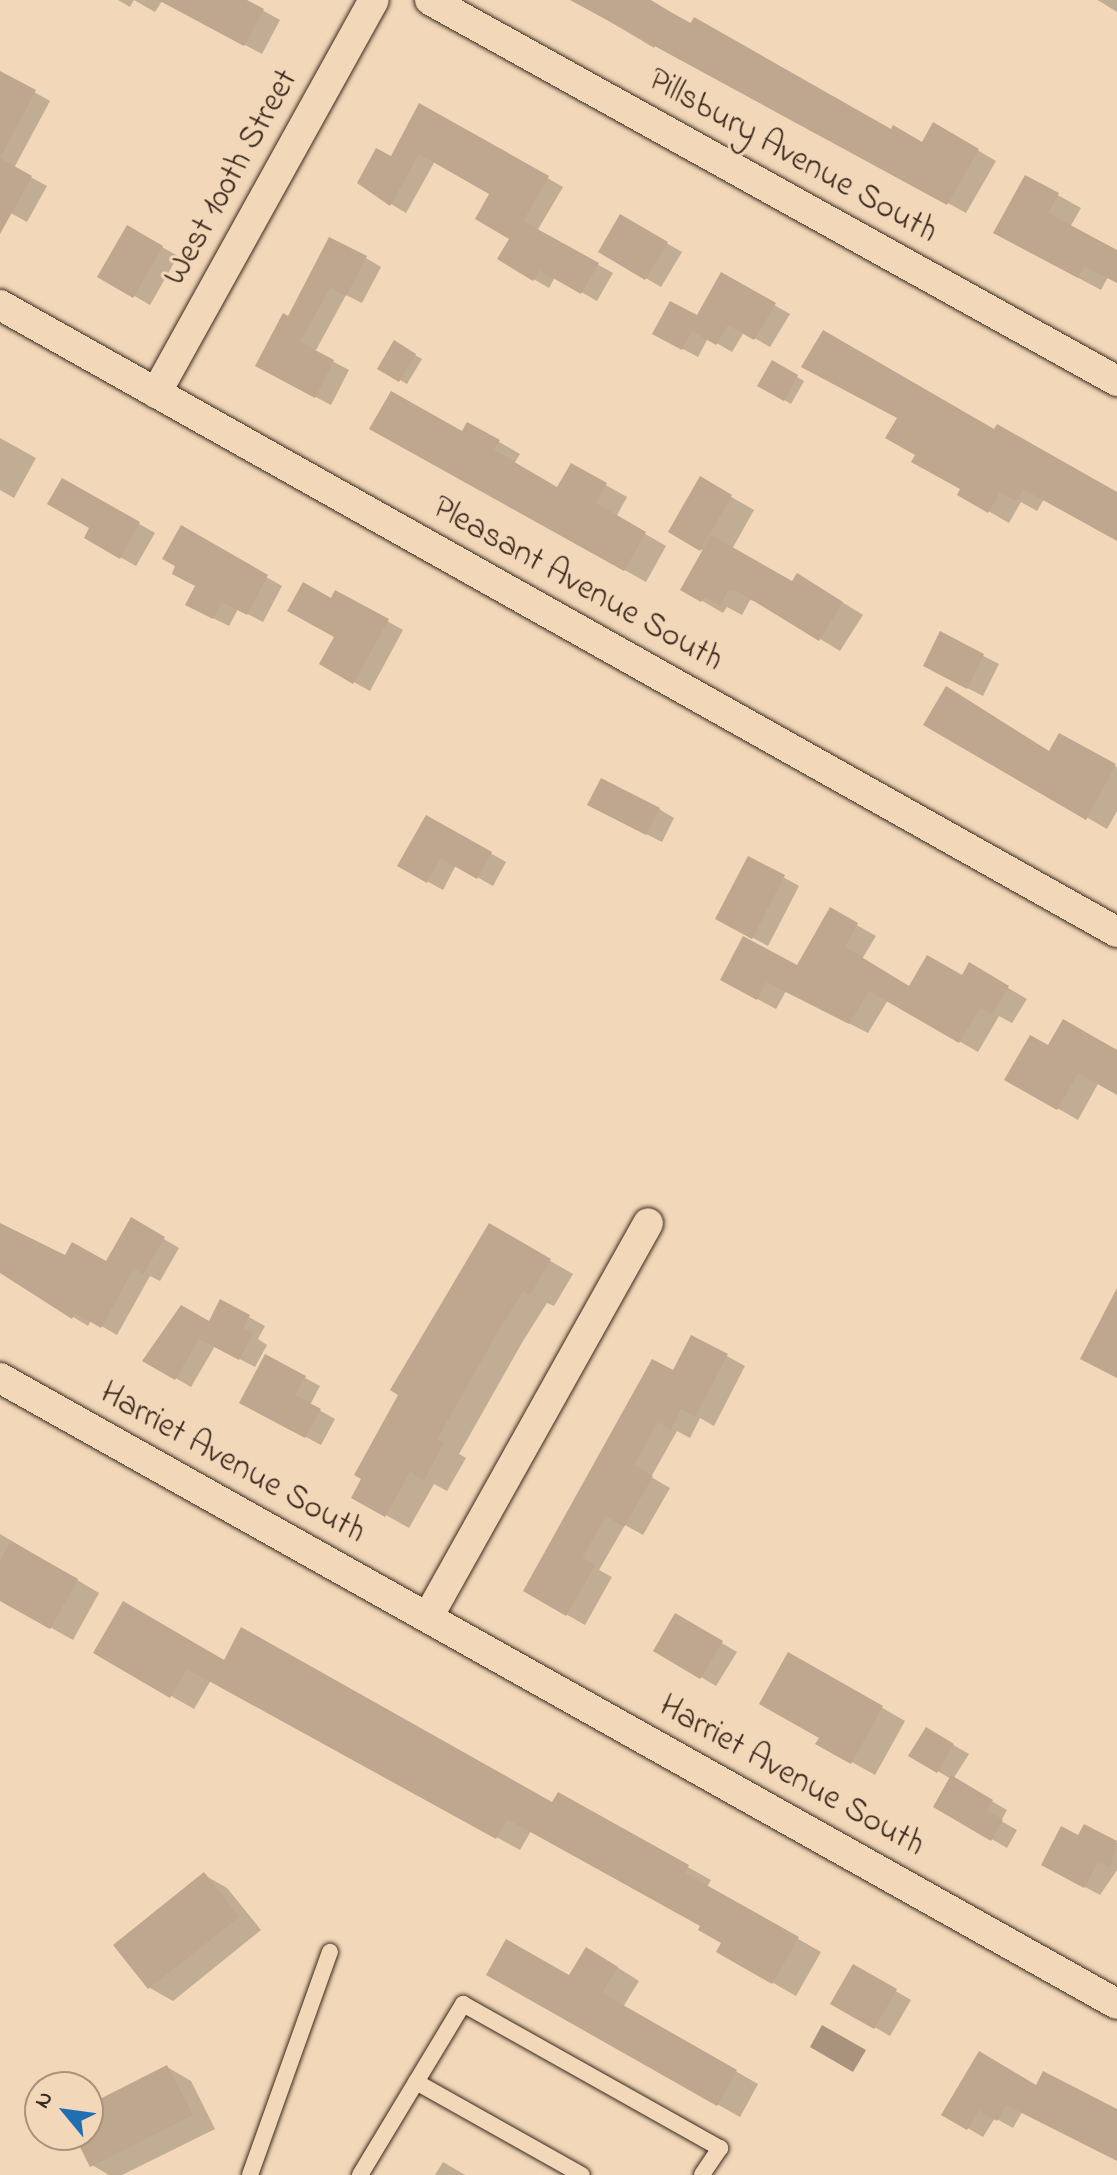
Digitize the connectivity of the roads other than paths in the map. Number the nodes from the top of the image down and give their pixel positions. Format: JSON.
{"nodes":[{"id":1,"x":374,"y":0,"type":"edge"},
{"id":2,"x":430,"y":0,"type":"edge"},
{"id":3,"x":0,"y":305,"type":"edge"},
{"id":4,"x":1117,"y":381,"type":"edge"},
{"id":5,"x":156,"y":393,"type":"junction"},
{"id":6,"x":1117,"y":932,"type":"edge"},
{"id":7,"x":648,"y":1223,"type":"dead end"},
{"id":8,"x":0,"y":1378,"type":"edge"},
{"id":9,"x":428,"y":1617,"type":"junction"},
{"id":10,"x":330,"y":1952,"type":"dead end"},
{"id":11,"x":1117,"y":2004,"type":"edge"},
{"id":12,"x":416,"y":2082,"type":"junction"},
{"id":13,"x":250,"y":2175,"type":"edge"},
{"id":14,"x":360,"y":2175,"type":"edge"},
{"id":15,"x":582,"y":2175,"type":"edge"},
{"id":16,"x":702,"y":2175,"type":"edge"}],
"edges":[{"from":1,"to":5,"type":"street","name":"West 100th Street"},
{"from":2,"to":4,"type":"street","name":"Pillsbury Avenue South"},
{"from":3,"to":5,"type":"street","name":"Pleasant Avenue South"},
{"from":5,"to":6,"type":"street","name":"Pleasant Avenue South"},
{"from":7,"to":9,"type":"street"},
{"from":8,"to":9,"type":"street","name":"Harriet Avenue South"},
{"from":9,"to":11,"type":"street","name":"Harriet Avenue South"},
{"from":10,"to":13,"type":"lane"},
{"from":12,"to":14,"type":"lane"},
{"from":12,"to":15,"type":"lane"},
{"from":12,"to":16,"type":"lane"}]}
